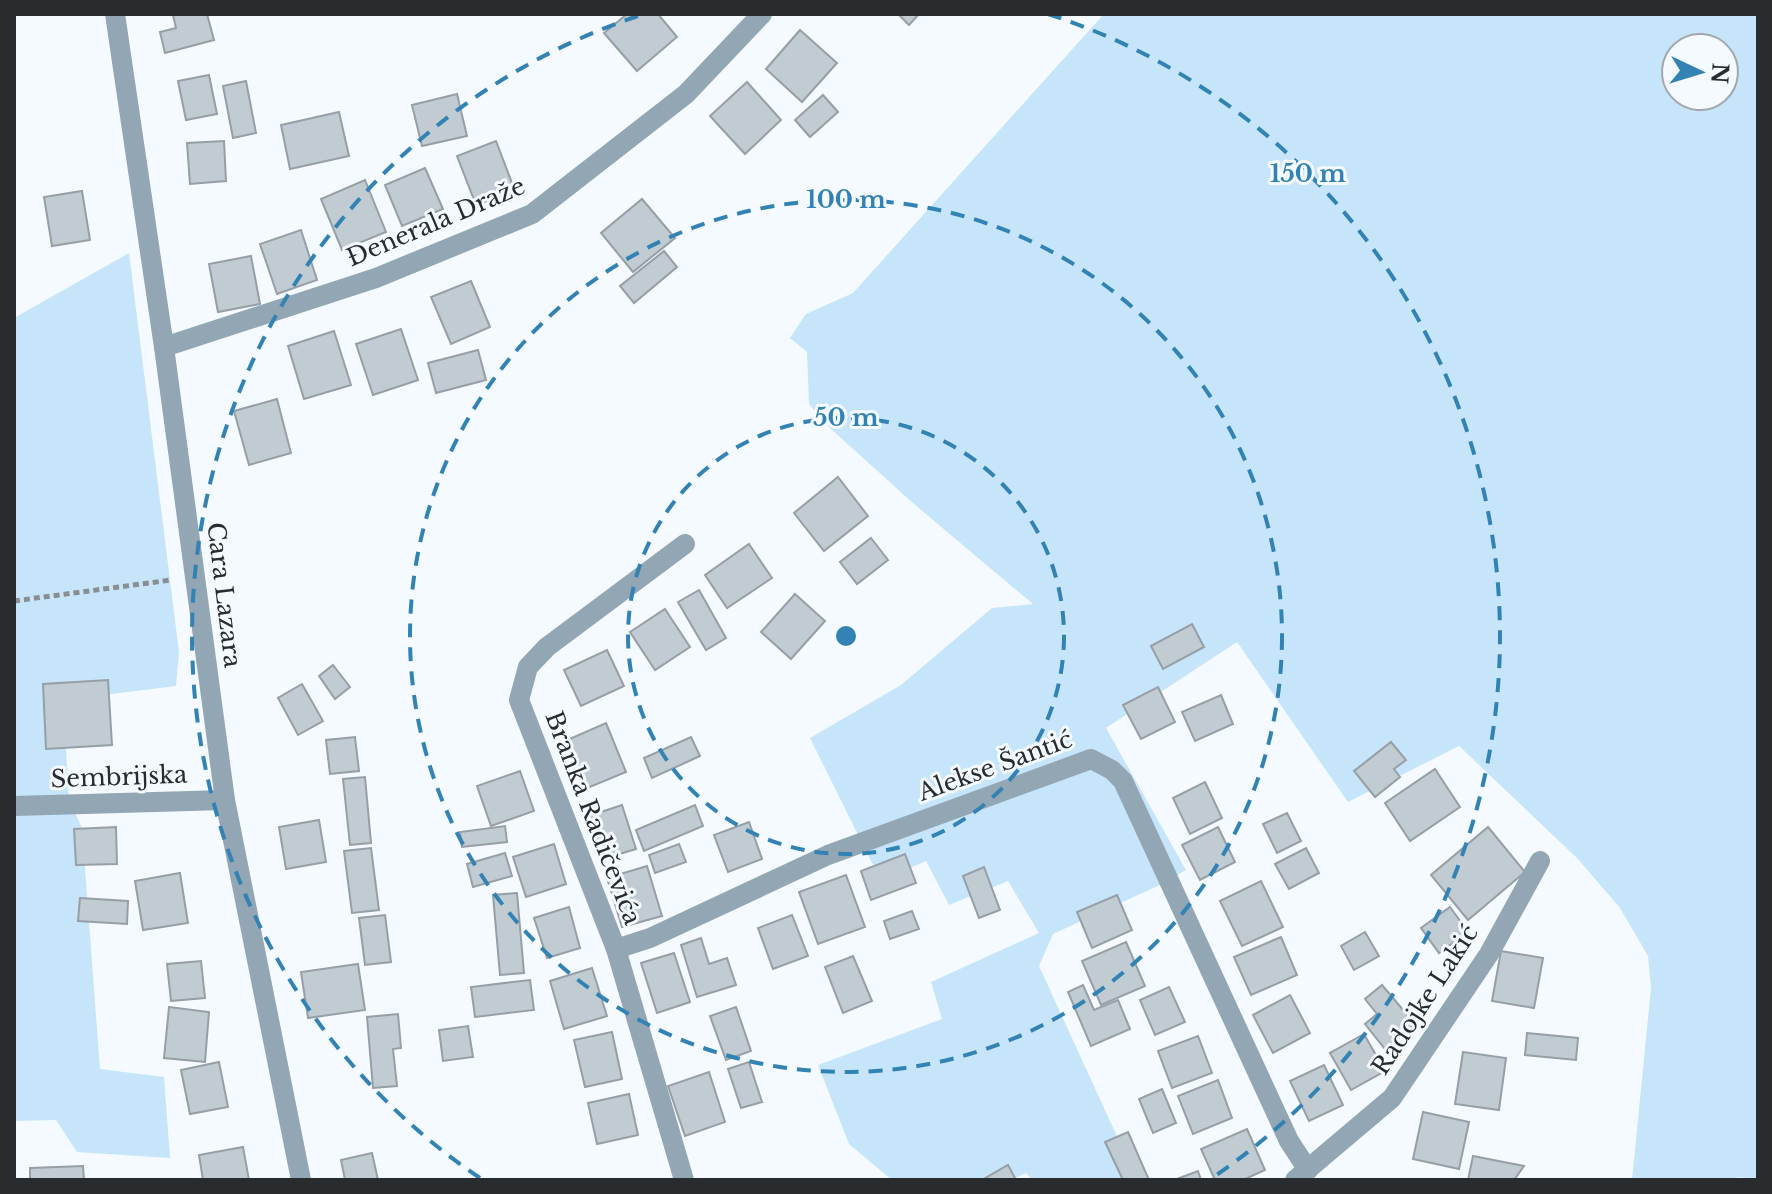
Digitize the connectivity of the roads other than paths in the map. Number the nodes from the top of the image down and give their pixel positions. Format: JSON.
{"nodes":[{"id":1,"x":115,"y":14,"type":"edge"},
{"id":2,"x":762,"y":14,"type":"edge"},
{"id":3,"x":164,"y":347,"type":"junction"},
{"id":4,"x":685,"y":544,"type":"dead end"},
{"id":5,"x":225,"y":800,"type":"junction"},
{"id":6,"x":14,"y":806,"type":"edge"},
{"id":7,"x":1540,"y":861,"type":"dead end"},
{"id":8,"x":616,"y":949,"type":"junction"},
{"id":9,"x":1301,"y":1175,"type":"edge"},
{"id":10,"x":301,"y":1180,"type":"edge"},
{"id":11,"x":684,"y":1180,"type":"edge"}],
"edges":[{"from":1,"to":3,"type":"street","name":"Cara Lazara"},
{"from":2,"to":3,"type":"street","name":"Đenerala Draže"},
{"from":3,"to":5,"type":"street","name":"Cara Lazara"},
{"from":4,"to":8,"type":"street","name":"Branka Radičevića"},
{"from":5,"to":6,"type":"street","name":"Sembrijska"},
{"from":5,"to":10,"type":"street","name":"Cara Lazara"},
{"from":7,"to":9,"type":"street","name":"Radojke Lakić"},
{"from":8,"to":9,"type":"street","name":"Alekse Šantić"},
{"from":8,"to":11,"type":"street","name":"Branka Radičevića"}]}
